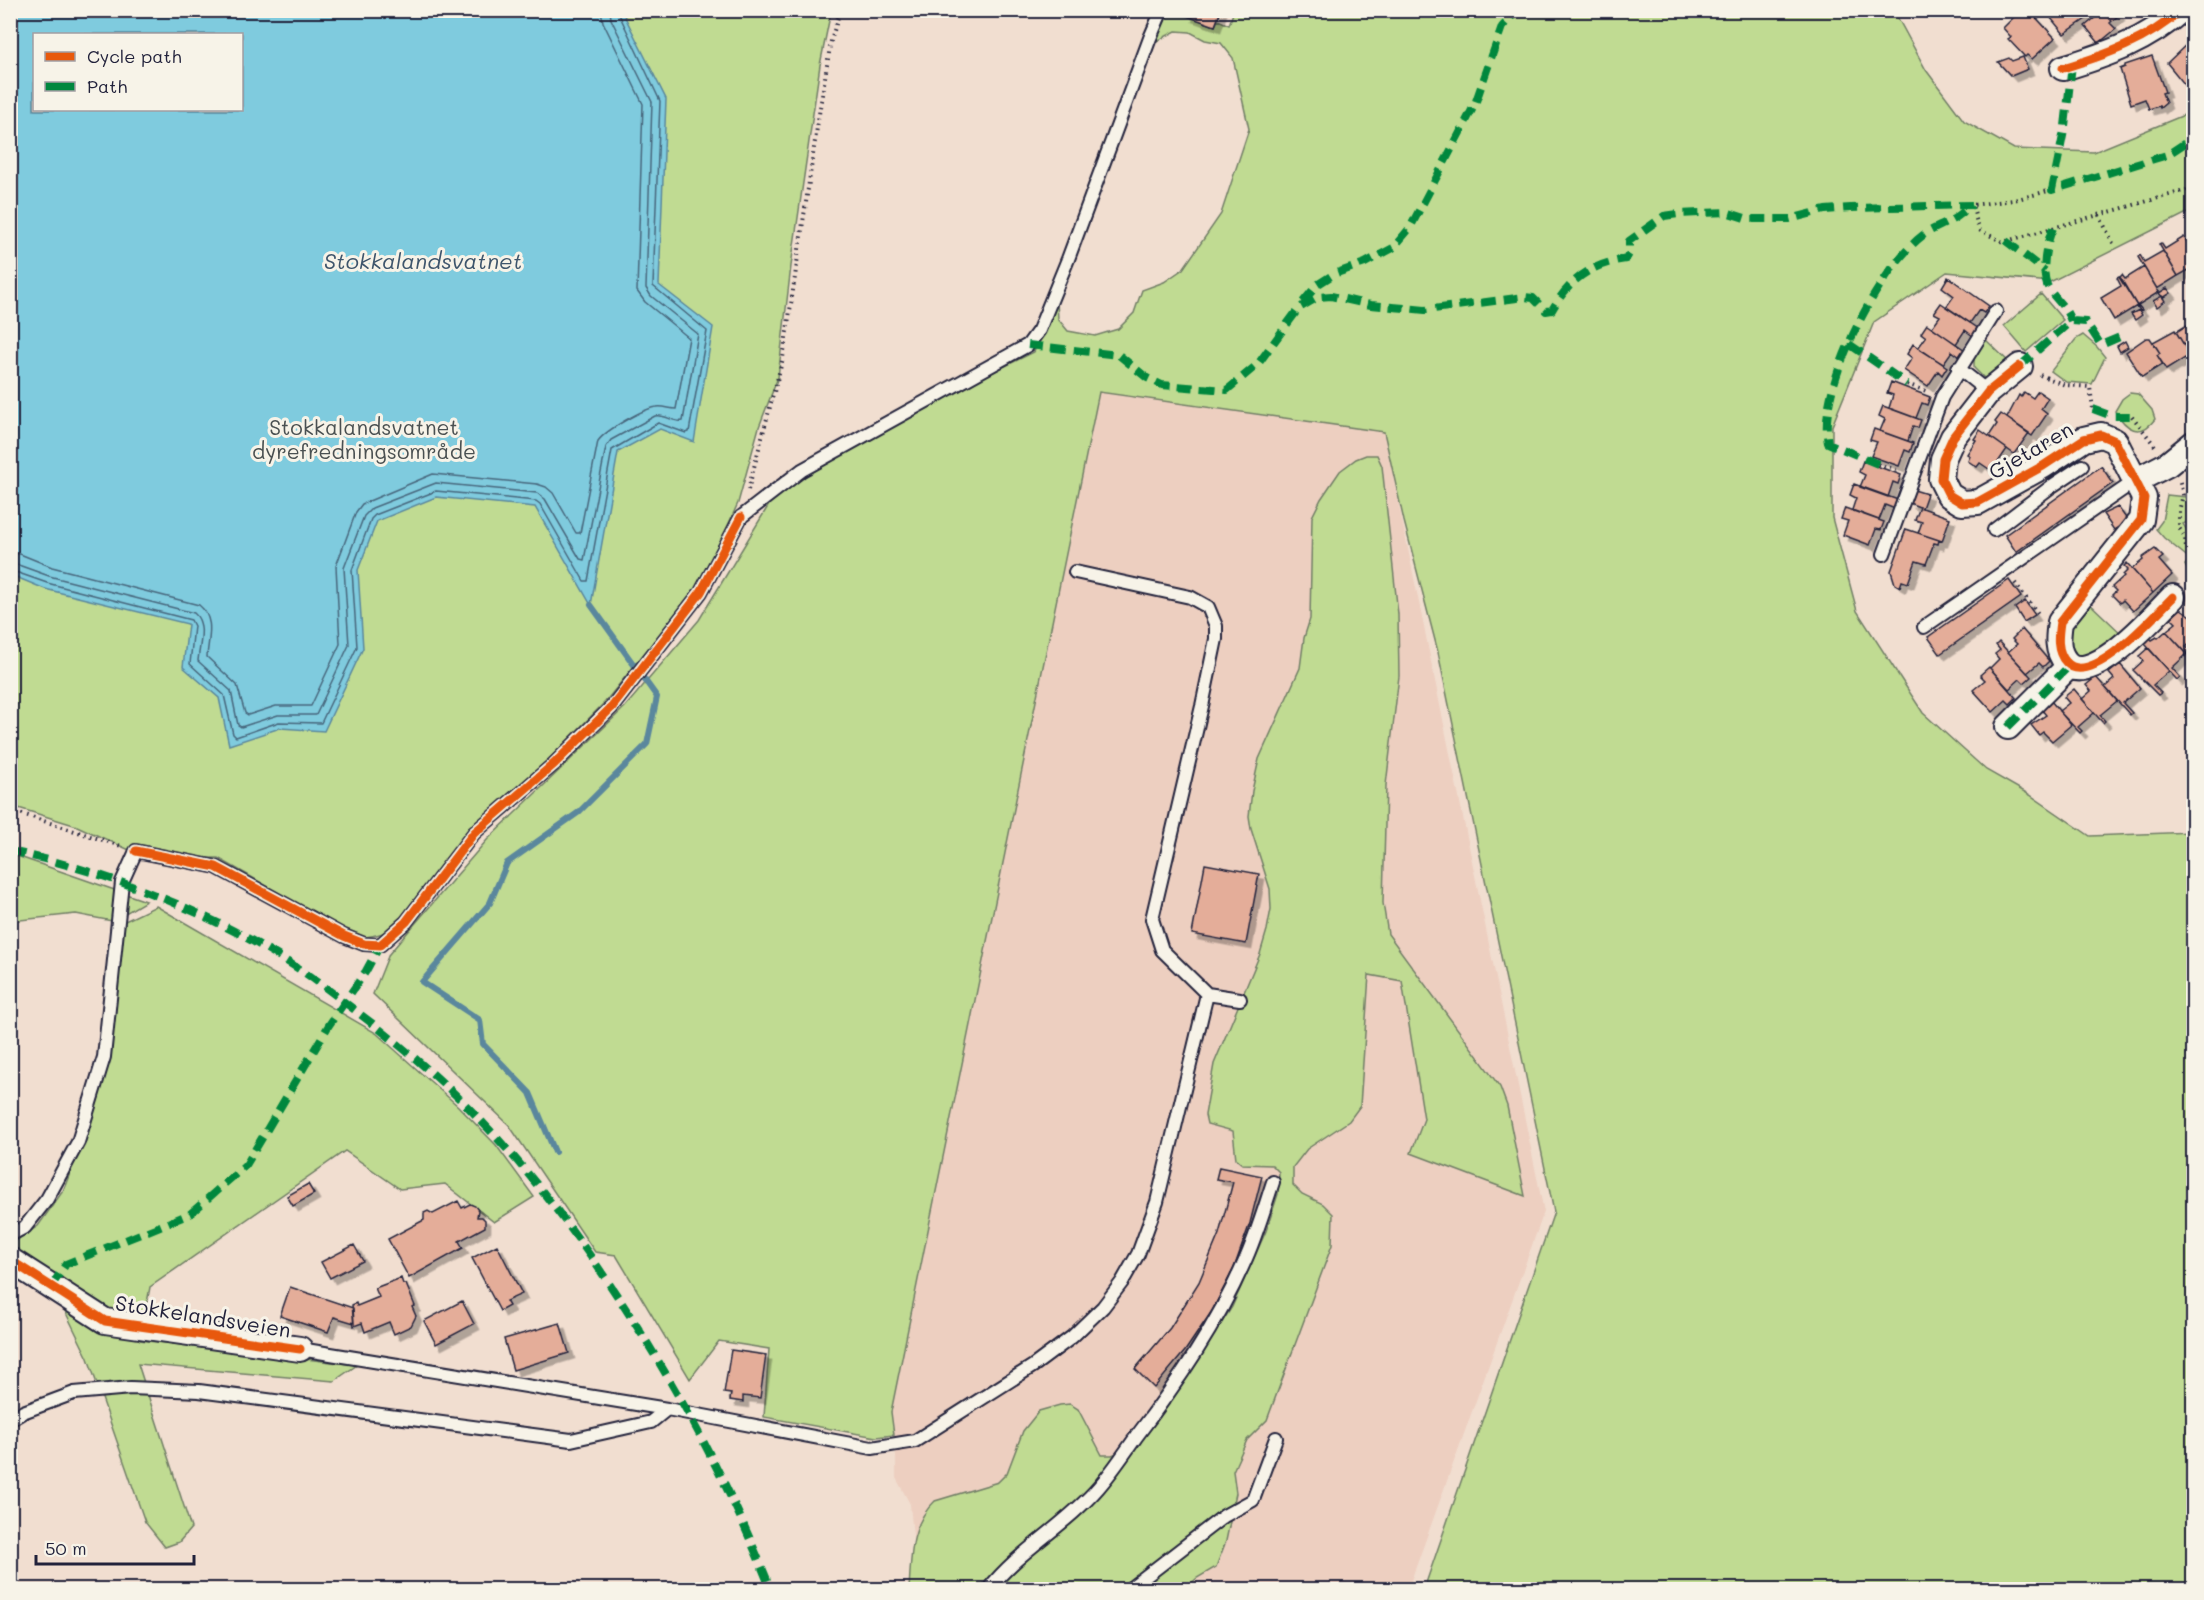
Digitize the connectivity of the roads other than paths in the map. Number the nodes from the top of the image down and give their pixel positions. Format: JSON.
{"nodes":[{"id":1,"x":1162,"y":10,"type":"edge"},
{"id":2,"x":2181,"y":10,"type":"edge"},
{"id":3,"x":2063,"y":68,"type":"dead end"},
{"id":4,"x":1996,"y":311,"type":"dead end"},
{"id":5,"x":2020,"y":366,"type":"road end"},
{"id":6,"x":1958,"y":368,"type":"junction"},
{"id":7,"x":1988,"y":392,"type":"junction"},
{"id":8,"x":2193,"y":443,"type":"edge"},
{"id":9,"x":2082,"y":466,"type":"dead end"},
{"id":10,"x":2048,"y":476,"type":"junction"},
{"id":11,"x":2135,"y":481,"type":"junction"},
{"id":12,"x":1994,"y":530,"type":"dead end"},
{"id":13,"x":1884,"y":554,"type":"dead end"},
{"id":14,"x":1075,"y":572,"type":"dead end"},
{"id":15,"x":2173,"y":597,"type":"dead end"},
{"id":16,"x":1924,"y":627,"type":"dead end"},
{"id":17,"x":2069,"y":666,"type":"junction"},
{"id":18,"x":2008,"y":727,"type":"dead end"},
{"id":19,"x":1207,"y":994,"type":"junction"},
{"id":20,"x":1240,"y":999,"type":"dead end"},
{"id":21,"x":1273,"y":1182,"type":"dead end"},
{"id":22,"x":10,"y":1235,"type":"edge"},
{"id":23,"x":10,"y":1260,"type":"edge"},
{"id":24,"x":300,"y":1349,"type":"joint"},
{"id":25,"x":667,"y":1409,"type":"junction"},
{"id":26,"x":10,"y":1420,"type":"edge"},
{"id":27,"x":1276,"y":1437,"type":"dead end"},
{"id":28,"x":988,"y":1590,"type":"edge"},
{"id":29,"x":1128,"y":1590,"type":"edge"}],
"edges":[{"from":1,"to":22,"type":"lane"},
{"from":2,"to":3,"type":"street"},
{"from":4,"to":6,"type":"lane"},
{"from":5,"to":7,"type":"street","name":"Gjetaren"},
{"from":6,"to":7,"type":"lane"},
{"from":6,"to":13,"type":"lane"},
{"from":7,"to":10,"type":"street","name":"Gjetaren"},
{"from":8,"to":11,"type":"street"},
{"from":9,"to":10,"type":"lane"},
{"from":10,"to":11,"type":"street","name":"Gjetaren"},
{"from":10,"to":12,"type":"lane"},
{"from":11,"to":16,"type":"lane"},
{"from":11,"to":17,"type":"street","name":"Gjetaren"},
{"from":14,"to":19,"type":"lane"},
{"from":15,"to":17,"type":"street"},
{"from":17,"to":18,"type":"street"},
{"from":19,"to":20,"type":"lane"},
{"from":19,"to":25,"type":"lane"},
{"from":21,"to":28,"type":"lane"},
{"from":23,"to":24,"type":"street","name":"Stokkelandsveien"},
{"from":24,"to":25,"type":"lane"},
{"from":25,"to":26,"type":"lane"},
{"from":27,"to":29,"type":"lane"}]}
